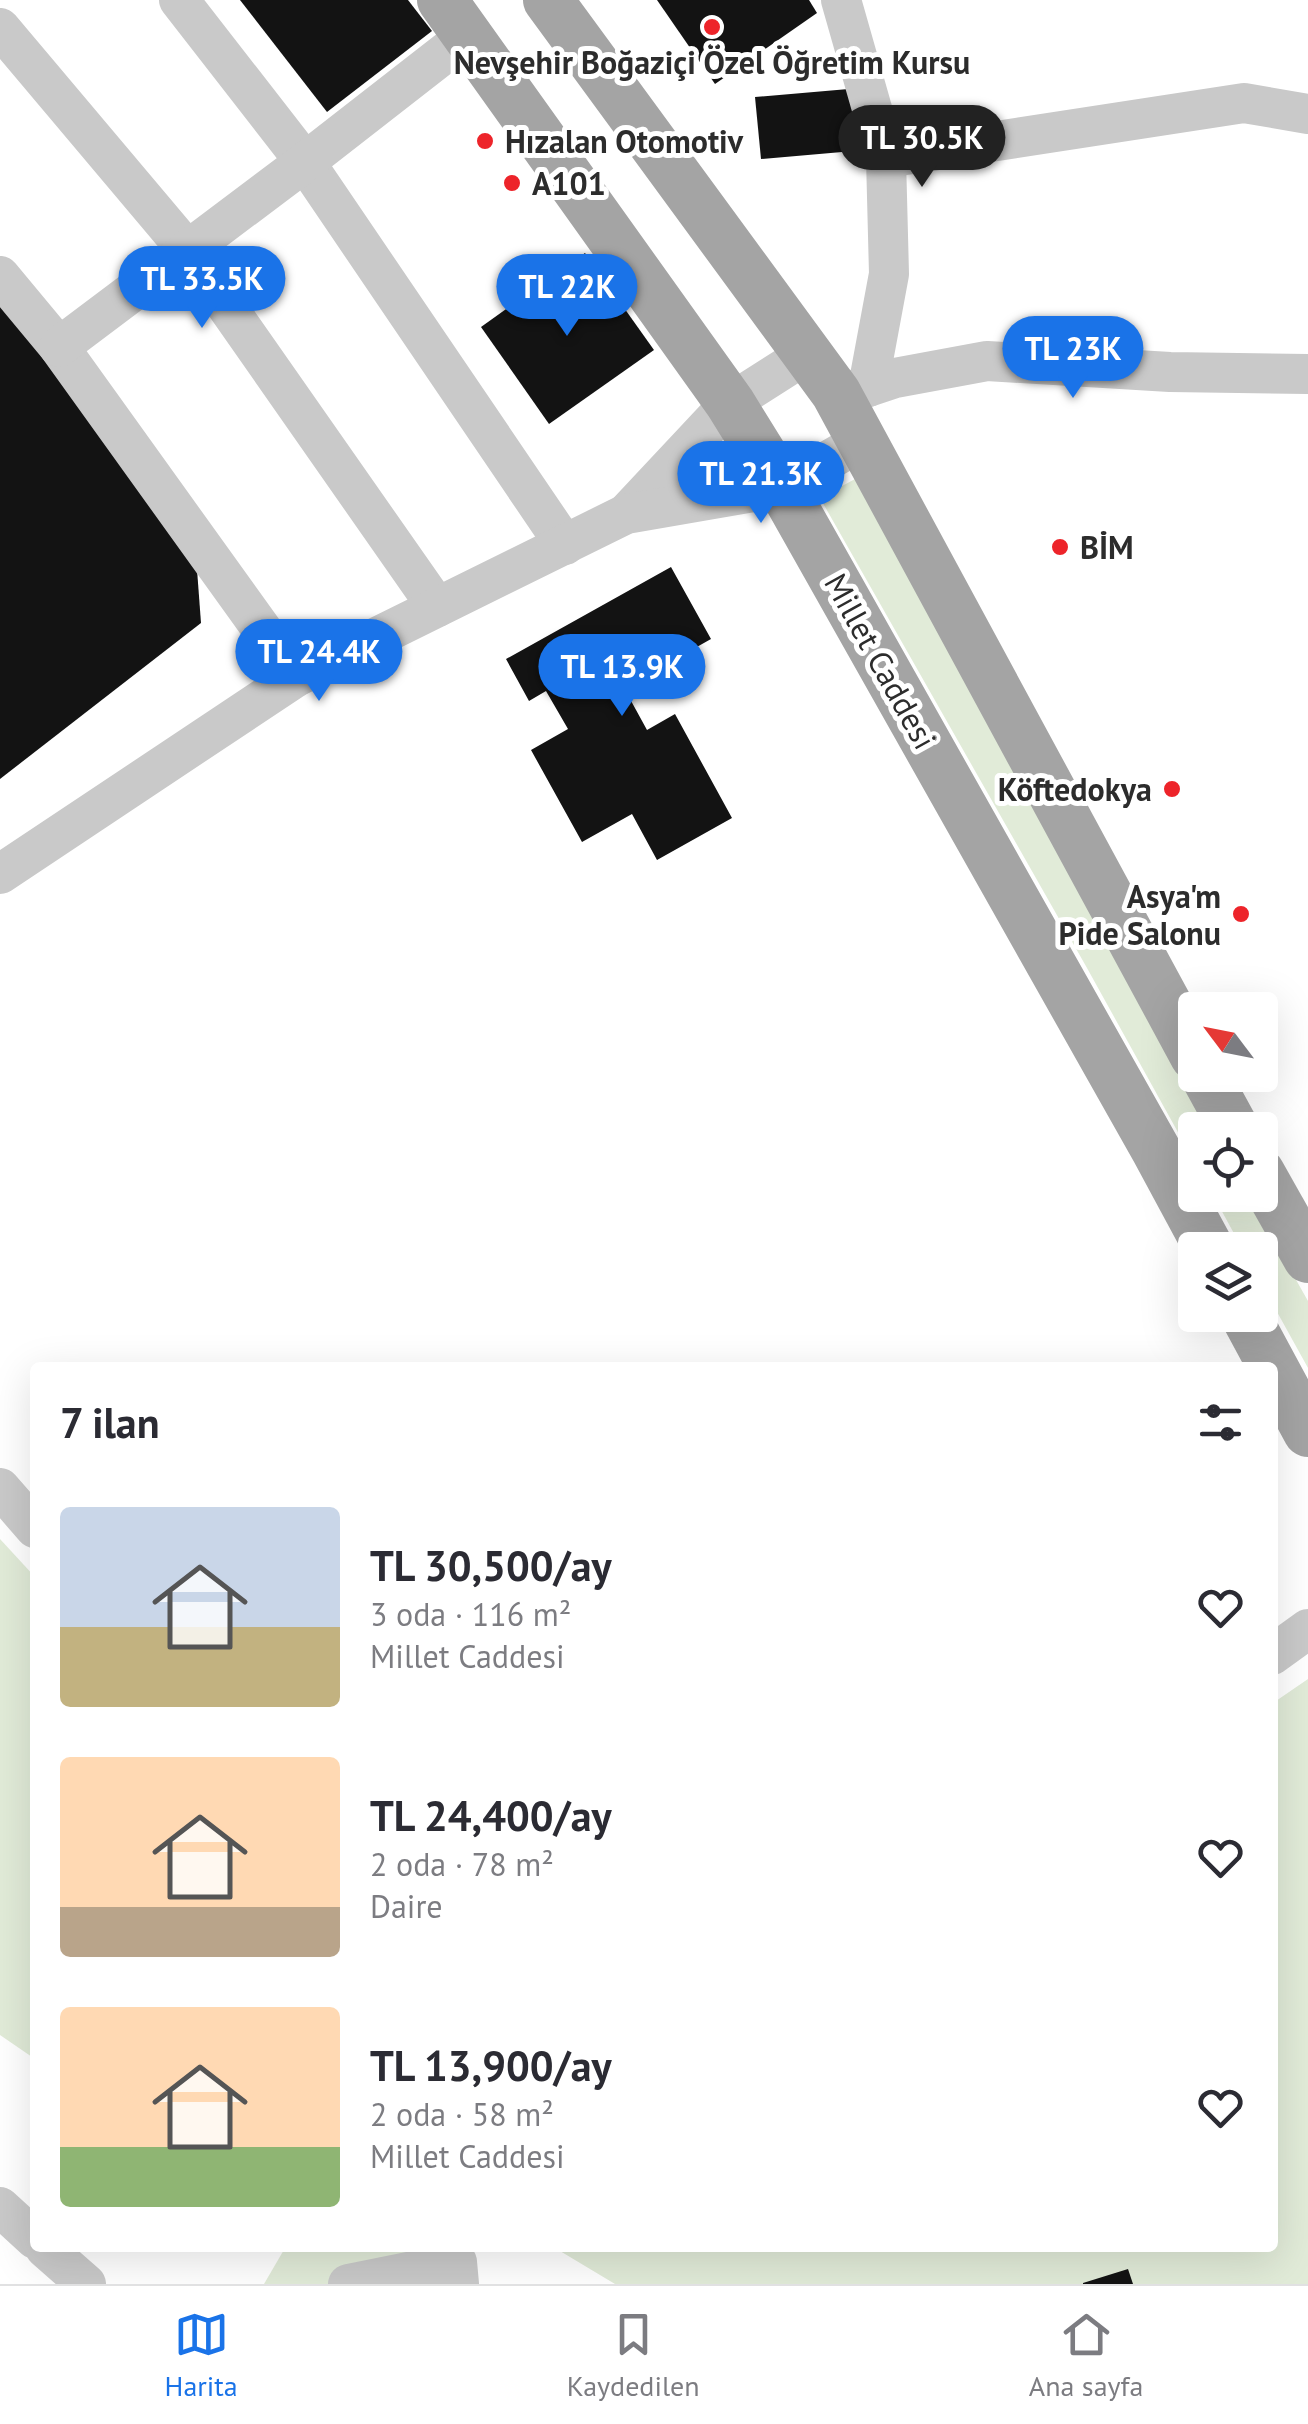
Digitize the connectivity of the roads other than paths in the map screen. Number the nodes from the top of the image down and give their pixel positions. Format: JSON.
{"nodes":[{"id":1,"x":179,"y":0,"type":"edge"},
{"id":2,"x":548,"y":0,"type":"edge"},
{"id":3,"x":842,"y":0,"type":"edge"},
{"id":4,"x":455,"y":18,"type":"edge"},
{"id":5,"x":0,"y":28,"type":"edge"},
{"id":6,"x":1308,"y":114,"type":"edge"},
{"id":7,"x":886,"y":158,"type":"junction"},
{"id":8,"x":305,"y":162,"type":"junction"},
{"id":9,"x":188,"y":250,"type":"junction"},
{"id":10,"x":0,"y":276,"type":"edge"},
{"id":11,"x":59,"y":347,"type":"junction"},
{"id":12,"x":1308,"y":374,"type":"edge"},
{"id":13,"x":837,"y":378,"type":"junction"},
{"id":14,"x":730,"y":403,"type":"junction"},
{"id":15,"x":862,"y":441,"type":"junction"},
{"id":16,"x":782,"y":487,"type":"junction"},
{"id":17,"x":626,"y":514,"type":"junction"},
{"id":18,"x":565,"y":544,"type":"junction"},
{"id":19,"x":437,"y":608,"type":"junction"},
{"id":20,"x":296,"y":677,"type":"junction"},
{"id":21,"x":0,"y":874,"type":"edge"},
{"id":22,"x":1178,"y":1025,"type":"edge"},
{"id":23,"x":1278,"y":1205,"type":"edge"},
{"id":24,"x":1200,"y":1232,"type":"edge"},
{"id":25,"x":1308,"y":1258,"type":"edge"},
{"id":26,"x":1254,"y":1332,"type":"edge"},
{"id":27,"x":1270,"y":1362,"type":"edge"},
{"id":28,"x":1278,"y":1376,"type":"edge"},
{"id":29,"x":1308,"y":1432,"type":"edge"},
{"id":30,"x":0,"y":1488,"type":"edge"},
{"id":31,"x":30,"y":1522,"type":"edge"},
{"id":32,"x":1308,"y":1629,"type":"edge"},
{"id":33,"x":1278,"y":1652,"type":"edge"},
{"id":34,"x":0,"y":2208,"type":"edge"},
{"id":35,"x":30,"y":2235,"type":"edge"},
{"id":36,"x":50,"y":2252,"type":"edge"},
{"id":37,"x":86,"y":2284,"type":"edge"},
{"id":38,"x":348,"y":2284,"type":"edge"},
{"id":39,"x":459,"y":2284,"type":"edge"}],
"edges":[{"from":1,"to":8,"type":"street"},
{"from":2,"to":13,"type":"main road"},
{"from":3,"to":7,"type":"street"},
{"from":4,"to":8,"type":"street"},
{"from":4,"to":14,"type":"main road","name":"Millet Caddesi"},
{"from":5,"to":9,"type":"street"},
{"from":6,"to":7,"type":"street"},
{"from":7,"to":13,"type":"street"},
{"from":8,"to":9,"type":"street"},
{"from":8,"to":18,"type":"street"},
{"from":9,"to":11,"type":"street"},
{"from":9,"to":19,"type":"street"},
{"from":10,"to":11,"type":"street"},
{"from":11,"to":20,"type":"street"},
{"from":12,"to":13,"type":"street"},
{"from":13,"to":14,"type":"street"},
{"from":13,"to":15,"type":"main road"},
{"from":14,"to":16,"type":"main road","name":"Millet Caddesi"},
{"from":14,"to":17,"type":"street"},
{"from":15,"to":16,"type":"street"},
{"from":15,"to":22,"type":"main road"},
{"from":16,"to":17,"type":"street"},
{"from":16,"to":24,"type":"main road","name":"Millet Caddesi"},
{"from":17,"to":18,"type":"street"},
{"from":18,"to":19,"type":"street"},
{"from":19,"to":20,"type":"street"},
{"from":20,"to":21,"type":"street"},
{"from":23,"to":25,"type":"main road"},
{"from":26,"to":27,"type":"main road"},
{"from":28,"to":29,"type":"main road"},
{"from":30,"to":31,"type":"street"},
{"from":32,"to":33,"type":"street"},
{"from":34,"to":35,"type":"street"},
{"from":36,"to":37,"type":"street"},
{"from":38,"to":39,"type":"street"}]}
